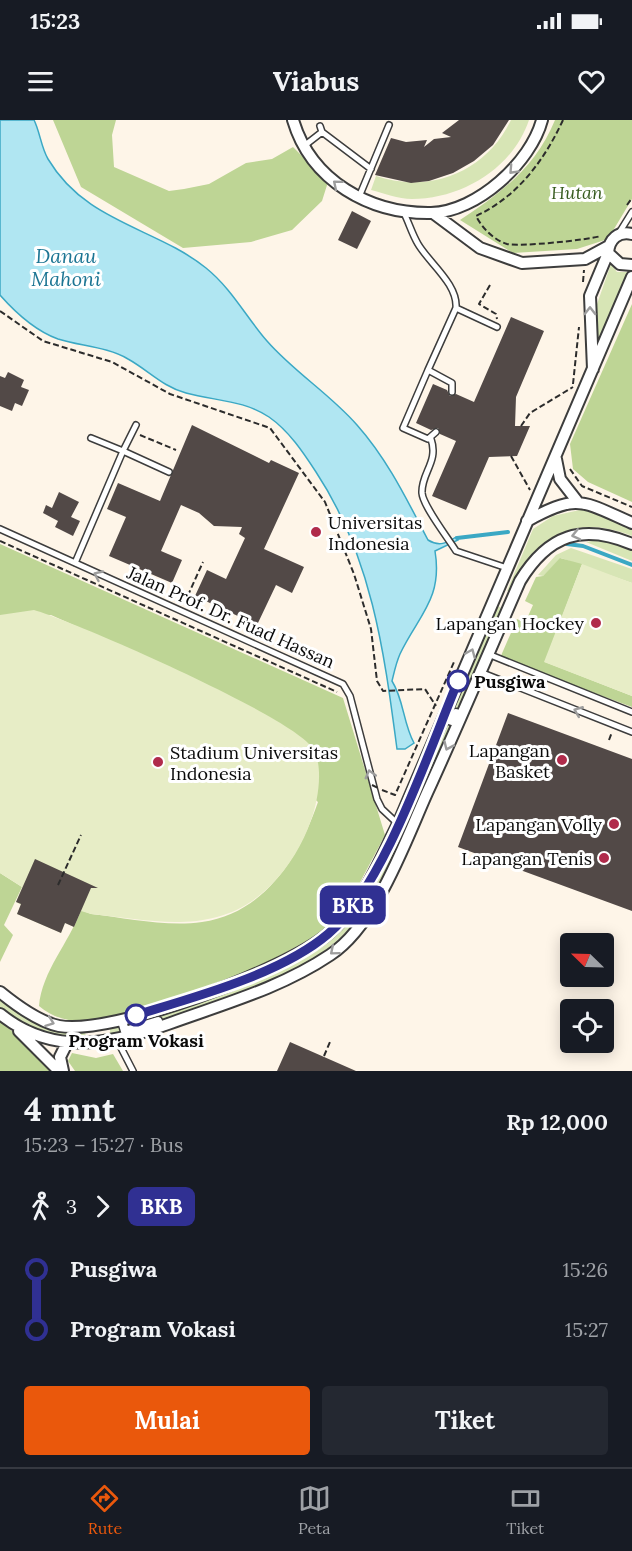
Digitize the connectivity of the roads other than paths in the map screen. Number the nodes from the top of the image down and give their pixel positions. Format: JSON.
{"nodes":[{"id":1,"x":292,"y":120,"type":"edge"},
{"id":2,"x":542,"y":120,"type":"edge"},
{"id":3,"x":389,"y":126,"type":"dead end"},
{"id":4,"x":303,"y":147,"type":"junction"},
{"id":5,"x":370,"y":170,"type":"junction"},
{"id":6,"x":358,"y":198,"type":"junction"},
{"id":7,"x":404,"y":211,"type":"junction"},
{"id":8,"x":632,"y":212,"type":"edge"},
{"id":9,"x":434,"y":213,"type":"junction"},
{"id":10,"x":618,"y":234,"type":"junction"},
{"id":11,"x":632,"y":234,"type":"edge"},
{"id":12,"x":607,"y":245,"type":"junction"},
{"id":13,"x":632,"y":265,"type":"edge"},
{"id":14,"x":632,"y":277,"type":"edge"},
{"id":15,"x":456,"y":309,"type":"junction"},
{"id":16,"x":496,"y":326,"type":"road end"},
{"id":17,"x":428,"y":370,"type":"junction"},
{"id":18,"x":593,"y":370,"type":"junction"},
{"id":19,"x":452,"y":392,"type":"dead end"},
{"id":20,"x":136,"y":424,"type":"dead end"},
{"id":21,"x":436,"y":432,"type":"dead end"},
{"id":22,"x":91,"y":438,"type":"dead end"},
{"id":23,"x":431,"y":439,"type":"junction"},
{"id":24,"x":123,"y":452,"type":"junction"},
{"id":25,"x":556,"y":456,"type":"junction"},
{"id":26,"x":169,"y":472,"type":"dead end"},
{"id":27,"x":577,"y":501,"type":"junction"},
{"id":28,"x":527,"y":521,"type":"junction"},
{"id":29,"x":632,"y":523,"type":"edge"},
{"id":30,"x":0,"y":529,"type":"edge"},
{"id":31,"x":632,"y":544,"type":"edge"},
{"id":32,"x":75,"y":563,"type":"junction"},
{"id":33,"x":507,"y":568,"type":"junction"},
{"id":34,"x":488,"y":654,"type":"junction"},
{"id":35,"x":480,"y":672,"type":"junction"},
{"id":36,"x":632,"y":712,"type":"edge"},
{"id":37,"x":462,"y":715,"type":"junction"},
{"id":38,"x":443,"y":718,"type":"junction"},
{"id":39,"x":632,"y":732,"type":"edge"},
{"id":40,"x":398,"y":824,"type":"junction"},
{"id":41,"x":0,"y":992,"type":"edge"},
{"id":42,"x":0,"y":1014,"type":"edge"},
{"id":43,"x":122,"y":1020,"type":"junction"},
{"id":44,"x":11,"y":1023,"type":"junction"},
{"id":45,"x":159,"y":1027,"type":"junction"},
{"id":46,"x":116,"y":1038,"type":"junction"},
{"id":47,"x":68,"y":1043,"type":"junction"},
{"id":48,"x":61,"y":1071,"type":"edge"},
{"id":49,"x":133,"y":1071,"type":"edge"}],
"edges":[{"from":1,"to":4,"type":"street"},
{"from":2,"to":9,"type":"street","one_way":true},
{"from":3,"to":5,"type":"lane"},
{"from":4,"to":5,"type":"lane"},
{"from":6,"to":4,"type":"street","one_way":true},
{"from":5,"to":6,"type":"lane"},
{"from":6,"to":7,"type":"street"},
{"from":7,"to":9,"type":"street"},
{"from":7,"to":15,"type":"lane"},
{"from":8,"to":10,"type":"lane"},
{"from":9,"to":12,"type":"street"},
{"from":10,"to":11,"type":"street"},
{"from":10,"to":12,"type":"street"},
{"from":12,"to":13,"type":"street"},
{"from":18,"to":12,"type":"street","one_way":true},
{"from":14,"to":18,"type":"street"},
{"from":15,"to":16,"type":"lane"},
{"from":15,"to":17,"type":"lane"},
{"from":17,"to":19,"type":"lane"},
{"from":17,"to":23,"type":"lane"},
{"from":18,"to":25,"type":"street"},
{"from":20,"to":24,"type":"lane"},
{"from":21,"to":23,"type":"lane"},
{"from":22,"to":24,"type":"lane"},
{"from":23,"to":33,"type":"lane"},
{"from":24,"to":26,"type":"lane"},
{"from":24,"to":32,"type":"lane"},
{"from":25,"to":27,"type":"street"},
{"from":25,"to":28,"type":"street"},
{"from":27,"to":28,"type":"street"},
{"from":27,"to":29,"type":"street"},
{"from":28,"to":33,"type":"street"},
{"from":30,"to":32,"type":"lane","name":"Jalan Prof. Dr. Fuad Hassan"},
{"from":31,"to":34,"type":"street","one_way":true},
{"from":40,"to":32,"type":"lane","name":"Jalan Prof. Dr. Fuad Hassan","one_way":true},
{"from":38,"to":33,"type":"street","one_way":true},
{"from":34,"to":35,"type":"street"},
{"from":34,"to":36,"type":"lane"},
{"from":35,"to":37,"type":"street"},
{"from":39,"to":35,"type":"lane","one_way":true},
{"from":37,"to":38,"type":"street"},
{"from":37,"to":45,"type":"street","one_way":true},
{"from":38,"to":40,"type":"street"},
{"from":40,"to":43,"type":"street"},
{"from":41,"to":43,"type":"street","one_way":true},
{"from":42,"to":44,"type":"street"},
{"from":43,"to":45,"type":"street"},
{"from":44,"to":47,"type":"street"},
{"from":44,"to":48,"type":"street"},
{"from":45,"to":46,"type":"street"},
{"from":46,"to":47,"type":"street"},
{"from":46,"to":49,"type":"lane"},
{"from":47,"to":48,"type":"street"}]}
